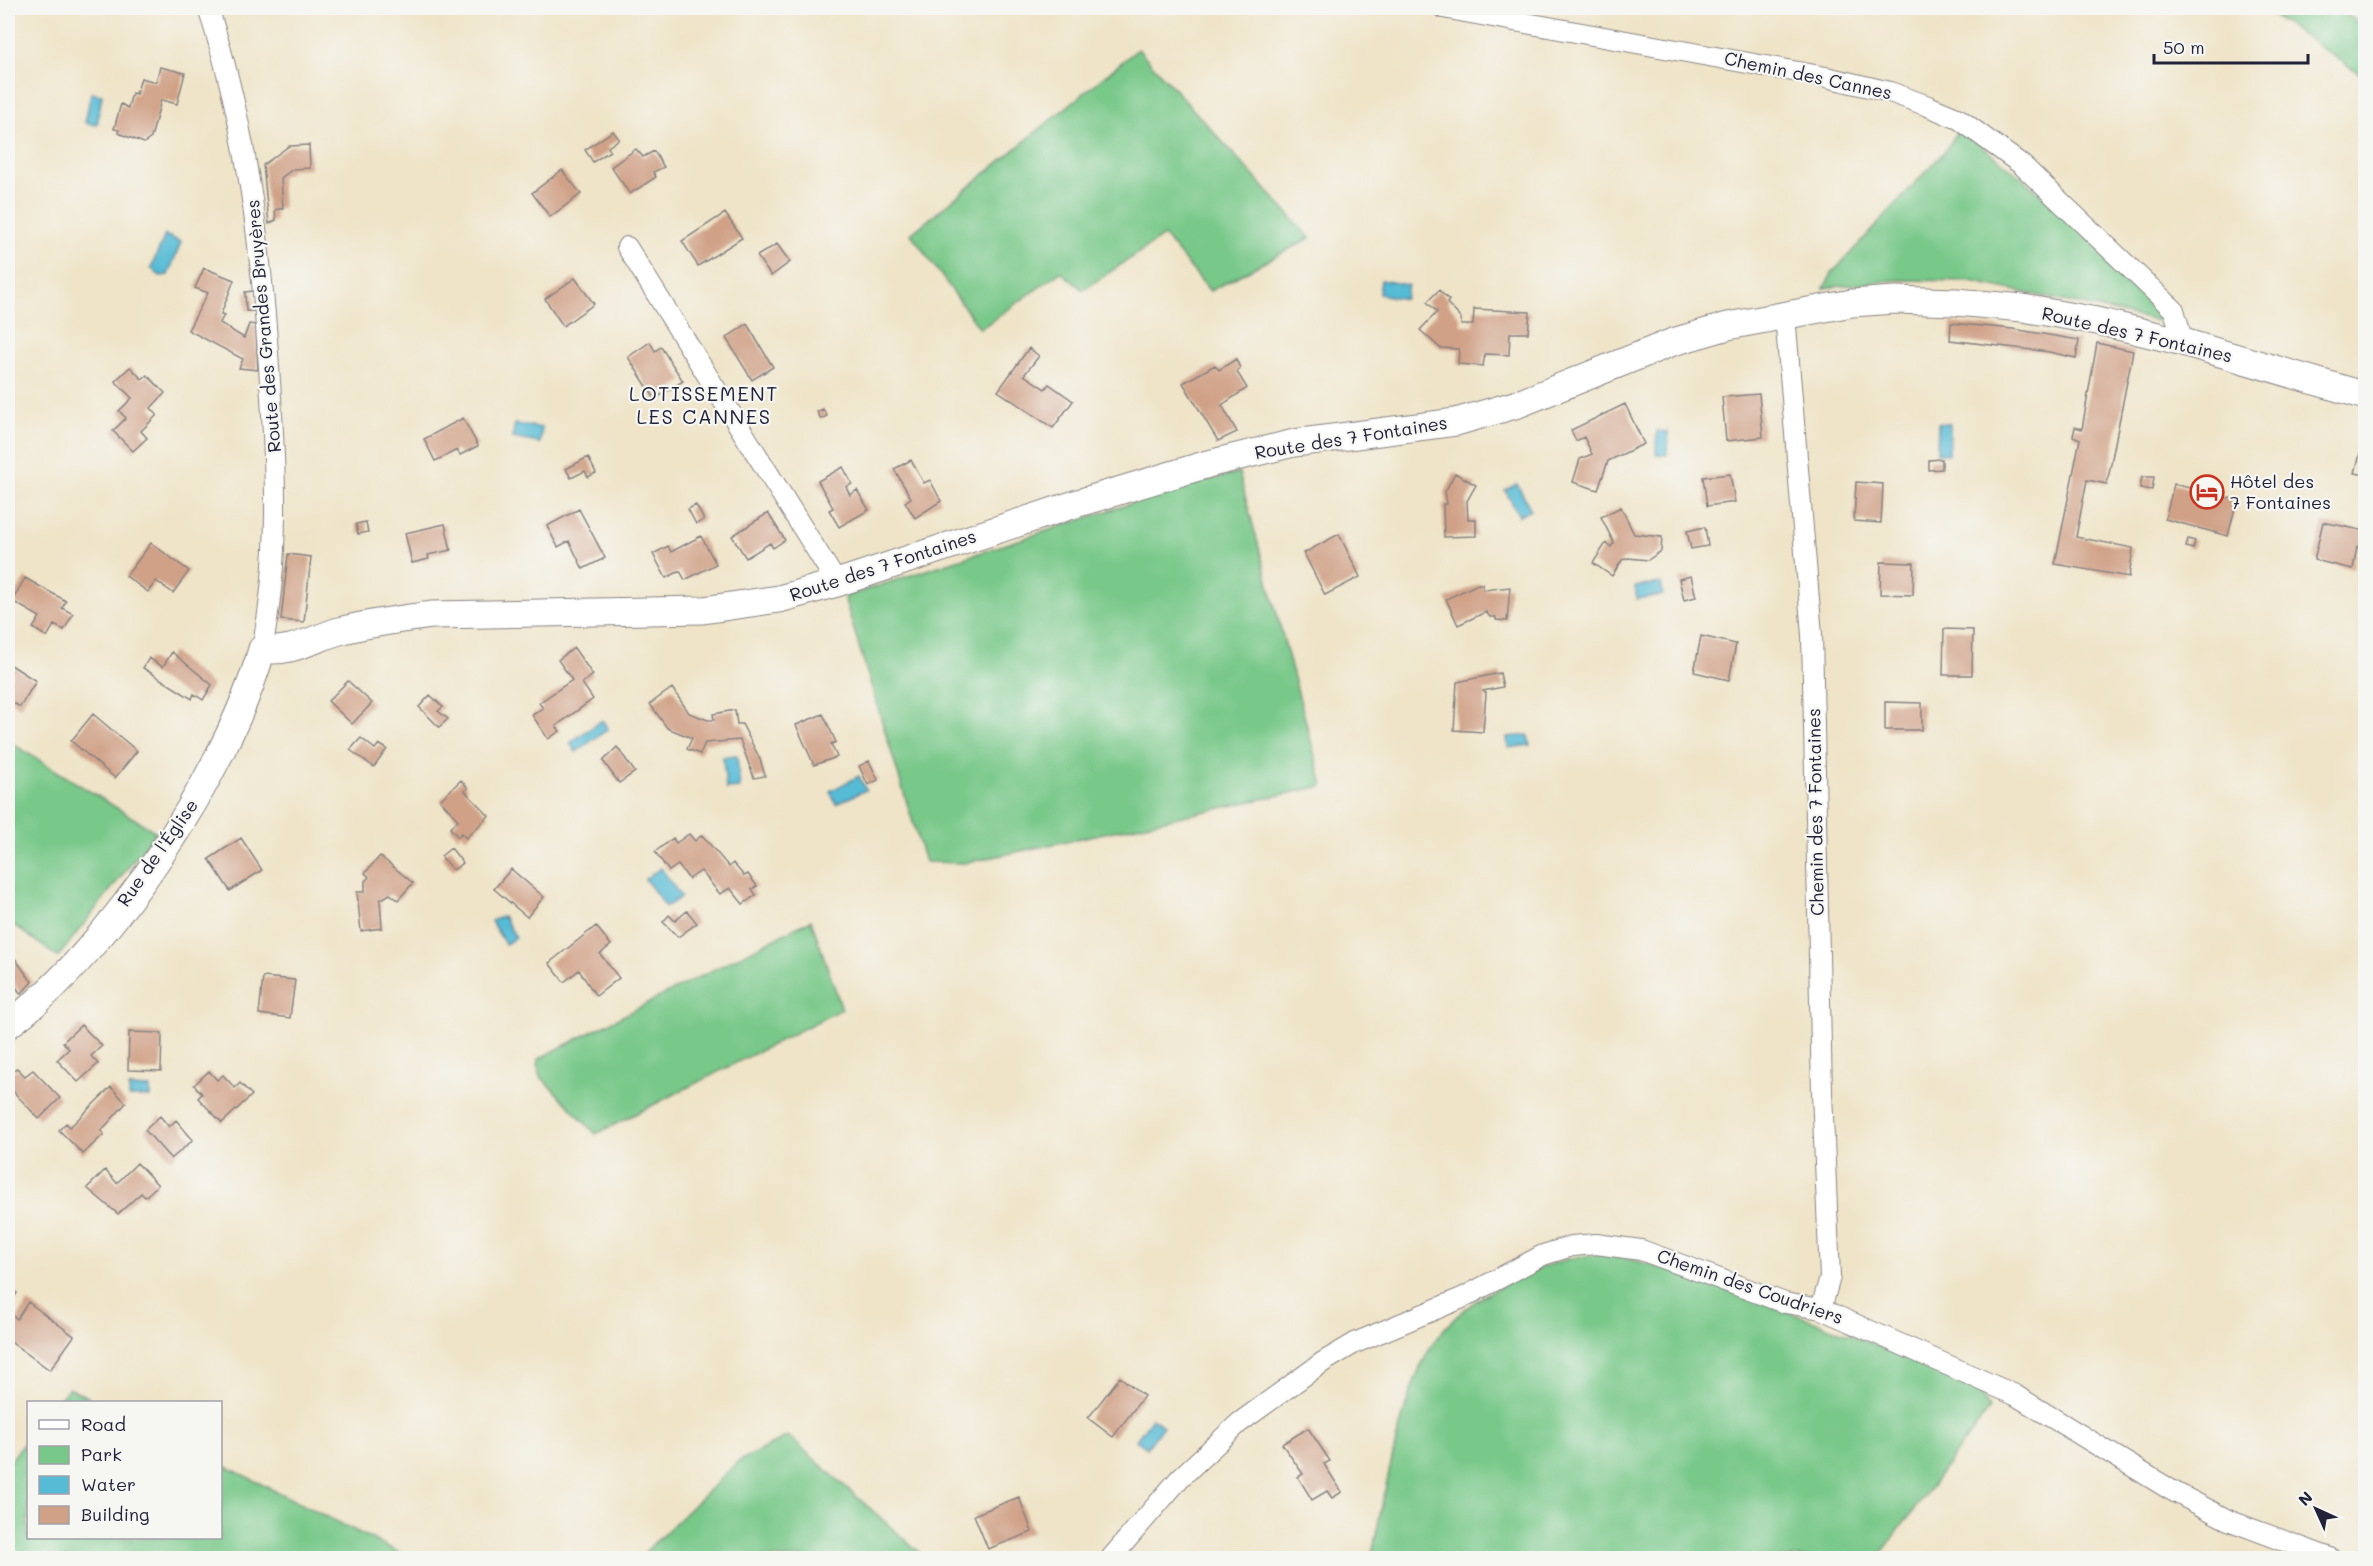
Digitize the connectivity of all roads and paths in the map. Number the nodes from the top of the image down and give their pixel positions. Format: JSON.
{"nodes":[{"id":1,"x":208,"y":8,"type":"edge"},
{"id":2,"x":1443,"y":8,"type":"edge"},
{"id":3,"x":627,"y":247,"type":"dead end"},
{"id":4,"x":1785,"y":315,"type":"junction"},
{"id":5,"x":2183,"y":342,"type":"junction"},
{"id":6,"x":2366,"y":396,"type":"edge"},
{"id":7,"x":837,"y":583,"type":"junction"},
{"id":8,"x":262,"y":649,"type":"junction"},
{"id":9,"x":8,"y":1025,"type":"edge"},
{"id":10,"x":1821,"y":1309,"type":"junction"},
{"id":11,"x":1112,"y":1558,"type":"edge"},
{"id":12,"x":2330,"y":1558,"type":"edge"}],
"edges":[{"from":1,"to":8,"type":"street","name":"Route des Grandes Bruyères"},
{"from":2,"to":5,"type":"street","name":"Chemin des Cannes"},
{"from":3,"to":7,"type":"street"},
{"from":4,"to":5,"type":"street","name":"Route des 7 Fontaines"},
{"from":4,"to":7,"type":"street","name":"Route des 7 Fontaines"},
{"from":4,"to":10,"type":"street","name":"Chemin des 7 Fontaines"},
{"from":5,"to":6,"type":"street","name":"Route des 7 Fontaines"},
{"from":7,"to":8,"type":"street","name":"Route des 7 Fontaines"},
{"from":8,"to":9,"type":"street","name":"Rue de l'Église"},
{"from":10,"to":11,"type":"street","name":"Chemin des Coudriers"},
{"from":10,"to":12,"type":"street","name":"Chemin des Coudriers"}]}
